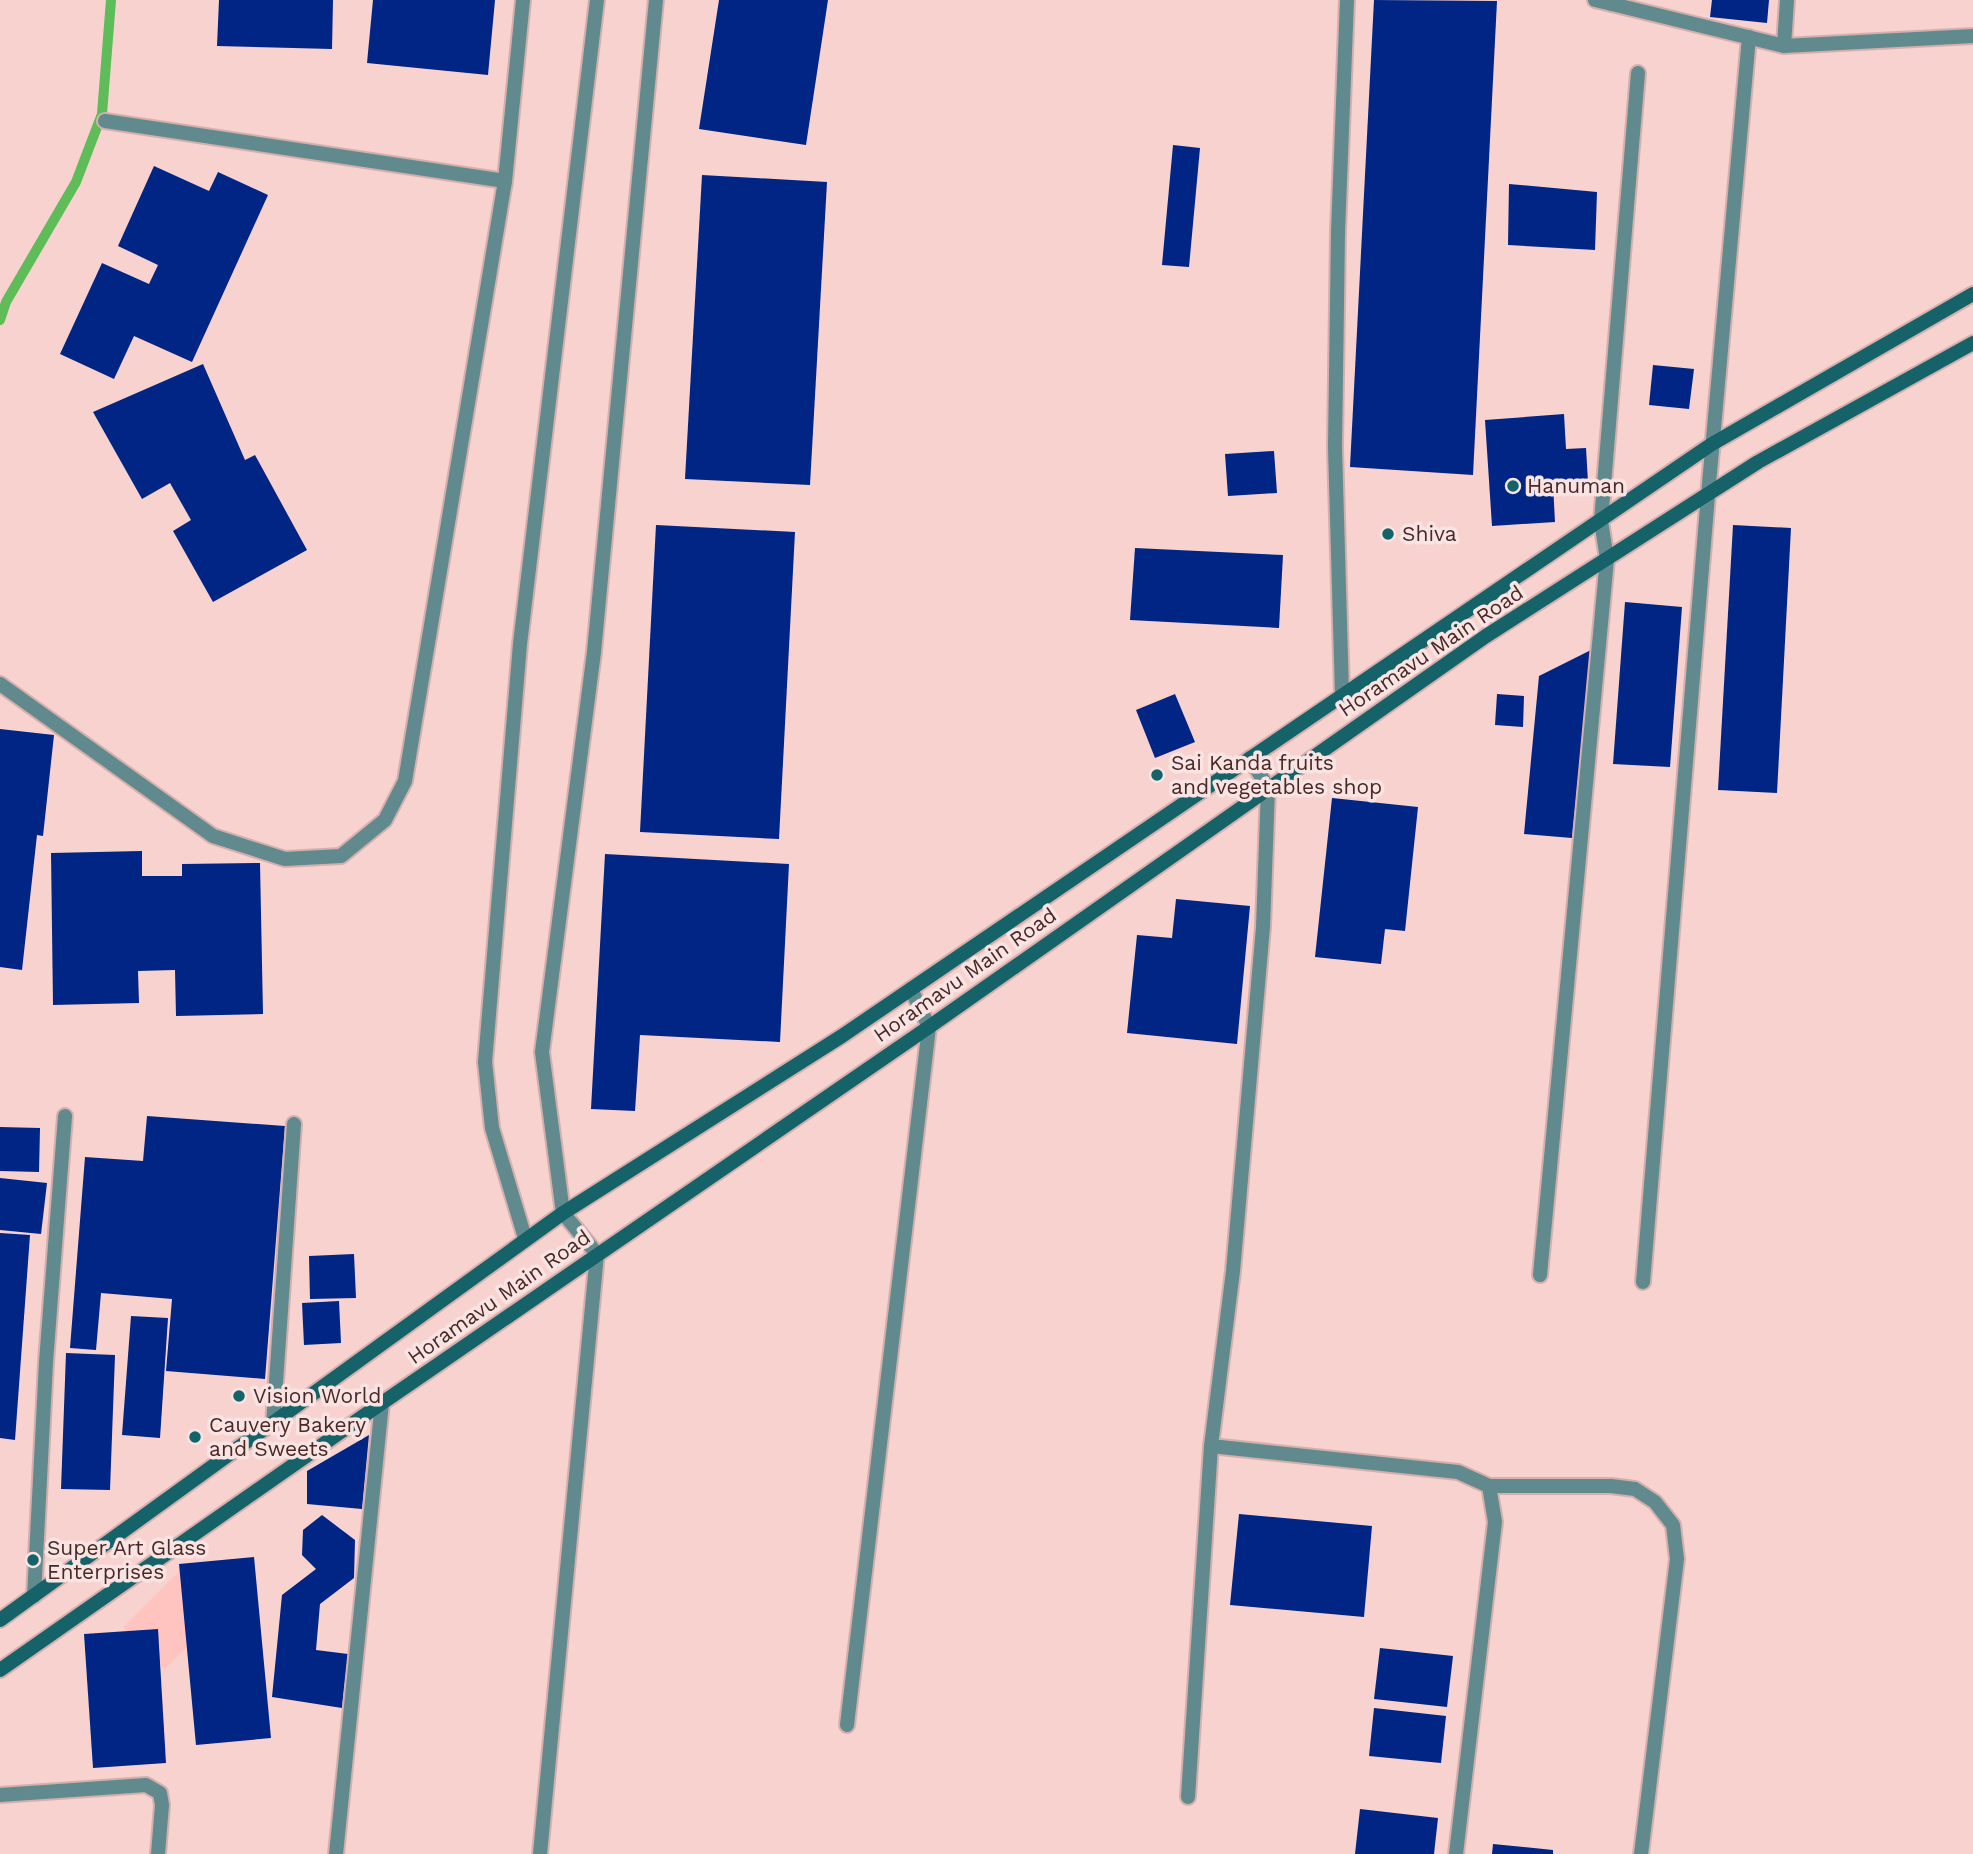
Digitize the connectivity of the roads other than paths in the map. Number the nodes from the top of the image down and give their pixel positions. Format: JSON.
{"nodes":[{"id":1,"x":523,"y":0,"type":"edge"},
{"id":2,"x":597,"y":0,"type":"edge"},
{"id":3,"x":656,"y":0,"type":"edge"},
{"id":4,"x":1347,"y":0,"type":"edge"},
{"id":5,"x":1595,"y":0,"type":"edge"},
{"id":6,"x":1787,"y":0,"type":"edge"},
{"id":7,"x":1612,"y":2,"type":"edge"},
{"id":8,"x":1973,"y":36,"type":"edge"},
{"id":9,"x":1749,"y":37,"type":"junction"},
{"id":10,"x":1784,"y":46,"type":"junction"},
{"id":11,"x":1638,"y":73,"type":"dead end"},
{"id":12,"x":105,"y":121,"type":"dead end"},
{"id":13,"x":505,"y":181,"type":"junction"},
{"id":14,"x":1973,"y":294,"type":"edge"},
{"id":15,"x":1973,"y":343,"type":"edge"},
{"id":16,"x":1712,"y":444,"type":"junction"},
{"id":17,"x":1708,"y":495,"type":"junction"},
{"id":18,"x":1601,"y":521,"type":"junction"},
{"id":19,"x":1607,"y":559,"type":"junction"},
{"id":20,"x":0,"y":684,"type":"edge"},
{"id":21,"x":1342,"y":694,"type":"junction"},
{"id":22,"x":1250,"y":758,"type":"junction"},
{"id":23,"x":1268,"y":788,"type":"junction"},
{"id":24,"x":911,"y":989,"type":"junction"},
{"id":25,"x":929,"y":1027,"type":"junction"},
{"id":26,"x":65,"y":1116,"type":"dead end"},
{"id":27,"x":294,"y":1124,"type":"dead end"},
{"id":28,"x":563,"y":1213,"type":"junction"},
{"id":29,"x":525,"y":1238,"type":"junction"},
{"id":30,"x":597,"y":1254,"type":"junction"},
{"id":31,"x":1540,"y":1275,"type":"dead end"},
{"id":32,"x":1643,"y":1282,"type":"dead end"},
{"id":33,"x":382,"y":1402,"type":"junction"},
{"id":34,"x":272,"y":1425,"type":"junction"},
{"id":35,"x":1211,"y":1446,"type":"junction"},
{"id":36,"x":1489,"y":1486,"type":"junction"},
{"id":37,"x":33,"y":1597,"type":"junction"},
{"id":38,"x":0,"y":1620,"type":"edge"},
{"id":39,"x":0,"y":1670,"type":"edge"},
{"id":40,"x":847,"y":1725,"type":"dead end"},
{"id":41,"x":0,"y":1795,"type":"edge"},
{"id":42,"x":1188,"y":1797,"type":"dead end"},
{"id":43,"x":158,"y":1854,"type":"edge"},
{"id":44,"x":336,"y":1854,"type":"edge"},
{"id":45,"x":540,"y":1854,"type":"edge"},
{"id":46,"x":1456,"y":1854,"type":"edge"},
{"id":47,"x":1642,"y":1854,"type":"edge"}],
"edges":[{"from":1,"to":13,"type":"street"},
{"from":2,"to":29,"type":"street"},
{"from":3,"to":28,"type":"street"},
{"from":4,"to":21,"type":"street"},
{"from":5,"to":7,"type":"street"},
{"from":6,"to":10,"type":"street"},
{"from":7,"to":9,"type":"street"},
{"from":8,"to":10,"type":"street"},
{"from":9,"to":10,"type":"street"},
{"from":9,"to":16,"type":"street"},
{"from":11,"to":18,"type":"street"},
{"from":12,"to":13,"type":"street"},
{"from":13,"to":20,"type":"street"},
{"from":14,"to":16,"type":"main road","name":"Horamavu Main Road"},
{"from":15,"to":17,"type":"main road","name":"Horamavu Main Road"},
{"from":16,"to":17,"type":"street"},
{"from":16,"to":18,"type":"main road","name":"Horamavu Main Road"},
{"from":17,"to":19,"type":"main road","name":"Horamavu Main Road"},
{"from":17,"to":32,"type":"street"},
{"from":18,"to":19,"type":"street"},
{"from":18,"to":21,"type":"main road","name":"Horamavu Main Road"},
{"from":19,"to":23,"type":"main road","name":"Horamavu Main Road"},
{"from":19,"to":31,"type":"street"},
{"from":21,"to":22,"type":"main road","name":"Horamavu Main Road"},
{"from":22,"to":23,"type":"street"},
{"from":22,"to":24,"type":"main road","name":"Horamavu Main Road"},
{"from":23,"to":25,"type":"main road","name":"Horamavu Main Road"},
{"from":23,"to":35,"type":"street"},
{"from":24,"to":25,"type":"street"},
{"from":24,"to":28,"type":"main road","name":"Horamavu Main Road"},
{"from":25,"to":30,"type":"main road","name":"Horamavu Main Road"},
{"from":25,"to":40,"type":"street"},
{"from":26,"to":37,"type":"street"},
{"from":27,"to":34,"type":"street"},
{"from":28,"to":29,"type":"main road","name":"Horamavu Main Road"},
{"from":28,"to":30,"type":"street"},
{"from":29,"to":34,"type":"main road","name":"Horamavu Main Road"},
{"from":30,"to":33,"type":"main road","name":"Horamavu Main Road"},
{"from":30,"to":45,"type":"street"},
{"from":33,"to":39,"type":"main road","name":"Horamavu Main Road"},
{"from":33,"to":44,"type":"street"},
{"from":34,"to":37,"type":"main road","name":"Horamavu Main Road"},
{"from":35,"to":36,"type":"street"},
{"from":35,"to":42,"type":"street"},
{"from":36,"to":46,"type":"street"},
{"from":36,"to":47,"type":"street"},
{"from":37,"to":38,"type":"main road","name":"Horamavu Main Road"},
{"from":41,"to":43,"type":"street"}]}
